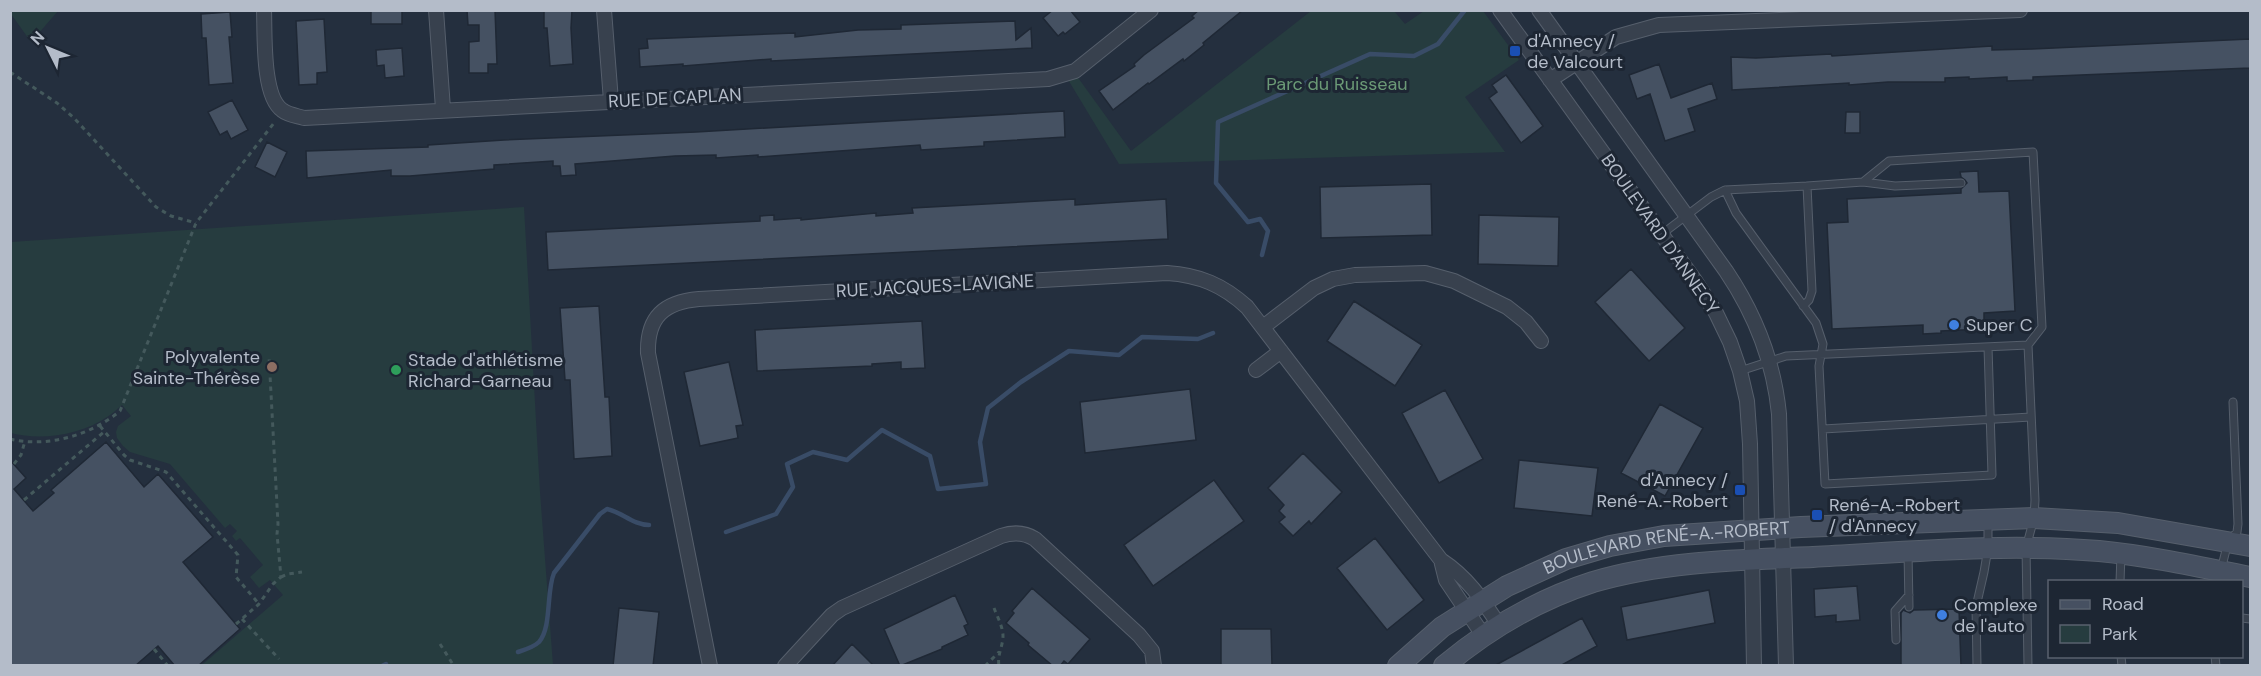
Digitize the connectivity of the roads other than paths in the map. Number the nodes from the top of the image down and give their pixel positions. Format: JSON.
{"nodes":[{"id":1,"x":264,"y":10,"type":"edge"},
{"id":2,"x":436,"y":10,"type":"edge"},
{"id":3,"x":604,"y":10,"type":"edge"},
{"id":4,"x":1151,"y":10,"type":"edge"},
{"id":5,"x":1500,"y":10,"type":"edge"},
{"id":6,"x":1539,"y":10,"type":"edge"},
{"id":7,"x":2020,"y":10,"type":"edge"},
{"id":8,"x":1576,"y":62,"type":"junction"},
{"id":9,"x":1550,"y":80,"type":"junction"},
{"id":10,"x":611,"y":101,"type":"junction"},
{"id":11,"x":443,"y":110,"type":"junction"},
{"id":12,"x":1863,"y":182,"type":"junction"},
{"id":13,"x":1961,"y":183,"type":"dead end"},
{"id":14,"x":1807,"y":186,"type":"junction"},
{"id":15,"x":1725,"y":190,"type":"junction"},
{"id":16,"x":1686,"y":216,"type":"junction"},
{"id":17,"x":1662,"y":234,"type":"junction"},
{"id":18,"x":1803,"y":306,"type":"junction"},
{"id":19,"x":1263,"y":327,"type":"junction"},
{"id":20,"x":1541,"y":342,"type":"dead end"},
{"id":21,"x":2028,"y":345,"type":"junction"},
{"id":22,"x":1988,"y":347,"type":"junction"},
{"id":23,"x":1281,"y":351,"type":"junction"},
{"id":24,"x":1821,"y":355,"type":"junction"},
{"id":25,"x":1769,"y":362,"type":"junction"},
{"id":26,"x":1256,"y":370,"type":"dead end"},
{"id":27,"x":1740,"y":371,"type":"junction"},
{"id":28,"x":2233,"y":402,"type":"dead end"},
{"id":29,"x":2031,"y":417,"type":"junction"},
{"id":30,"x":1990,"y":420,"type":"junction"},
{"id":31,"x":1823,"y":429,"type":"junction"},
{"id":32,"x":2034,"y":518,"type":"junction"},
{"id":33,"x":1988,"y":519,"type":"junction"},
{"id":34,"x":1782,"y":529,"type":"junction"},
{"id":35,"x":1752,"y":531,"type":"junction"},
{"id":36,"x":2228,"y":542,"type":"junction"},
{"id":37,"x":2250,"y":546,"type":"edge"},
{"id":38,"x":1988,"y":548,"type":"junction"},
{"id":39,"x":2026,"y":548,"type":"junction"},
{"id":40,"x":1908,"y":552,"type":"junction"},
{"id":41,"x":2121,"y":554,"type":"junction"},
{"id":42,"x":1783,"y":558,"type":"junction"},
{"id":43,"x":1441,"y":560,"type":"junction"},
{"id":44,"x":1752,"y":560,"type":"junction"},
{"id":45,"x":2220,"y":577,"type":"edge"},
{"id":46,"x":2250,"y":577,"type":"edge"},
{"id":47,"x":2120,"y":580,"type":"edge"},
{"id":48,"x":1909,"y":595,"type":"junction"},
{"id":49,"x":1482,"y":599,"type":"junction"},
{"id":50,"x":1909,"y":607,"type":"dead end"},
{"id":51,"x":1466,"y":610,"type":"junction"},
{"id":52,"x":1491,"y":630,"type":"junction"},
{"id":53,"x":1896,"y":640,"type":"dead end"},
{"id":54,"x":710,"y":666,"type":"edge"},
{"id":55,"x":785,"y":666,"type":"edge"},
{"id":56,"x":1154,"y":666,"type":"edge"},
{"id":57,"x":1398,"y":666,"type":"edge"},
{"id":58,"x":1444,"y":666,"type":"edge"},
{"id":59,"x":1755,"y":666,"type":"edge"},
{"id":60,"x":1786,"y":666,"type":"edge"},
{"id":61,"x":1977,"y":666,"type":"edge"},
{"id":62,"x":2028,"y":666,"type":"edge"}],
"edges":[{"from":1,"to":11,"type":"street","name":"RUE DE CAPLAN"},
{"from":2,"to":11,"type":"street"},
{"from":3,"to":10,"type":"street"},
{"from":4,"to":10,"type":"street","name":"RUE DE CAPLAN"},
{"from":5,"to":9,"type":"street","name":"BOULEVARD D'ANNECY"},
{"from":6,"to":8,"type":"street","name":"BOULEVARD D'ANNECY"},
{"from":7,"to":8,"type":"street"},
{"from":8,"to":9,"type":"street"},
{"from":8,"to":16,"type":"street","name":"BOULEVARD D'ANNECY"},
{"from":9,"to":17,"type":"street","name":"BOULEVARD D'ANNECY"},
{"from":10,"to":11,"type":"street","name":"RUE DE CAPLAN"},
{"from":12,"to":13,"type":"lane"},
{"from":12,"to":14,"type":"lane"},
{"from":12,"to":21,"type":"lane"},
{"from":14,"to":15,"type":"lane"},
{"from":14,"to":18,"type":"lane"},
{"from":15,"to":16,"type":"lane"},
{"from":15,"to":18,"type":"lane"},
{"from":16,"to":17,"type":"lane"},
{"from":16,"to":25,"type":"street","name":"BOULEVARD D'ANNECY"},
{"from":17,"to":27,"type":"street","name":"BOULEVARD D'ANNECY"},
{"from":18,"to":24,"type":"lane"},
{"from":19,"to":20,"type":"street"},
{"from":19,"to":23,"type":"street","name":"RUE JACQUES-LAVIGNE"},
{"from":19,"to":54,"type":"street","name":"RUE JACQUES-LAVIGNE"},
{"from":21,"to":22,"type":"lane"},
{"from":21,"to":29,"type":"lane"},
{"from":22,"to":24,"type":"lane"},
{"from":22,"to":30,"type":"lane"},
{"from":23,"to":26,"type":"street"},
{"from":23,"to":43,"type":"street","name":"RUE JACQUES-LAVIGNE"},
{"from":24,"to":25,"type":"lane"},
{"from":24,"to":31,"type":"lane"},
{"from":25,"to":27,"type":"lane"},
{"from":25,"to":34,"type":"street","name":"BOULEVARD D'ANNECY"},
{"from":27,"to":35,"type":"street","name":"BOULEVARD D'ANNECY"},
{"from":28,"to":36,"type":"lane"},
{"from":29,"to":30,"type":"lane"},
{"from":29,"to":32,"type":"lane"},
{"from":30,"to":31,"type":"lane"},
{"from":30,"to":31,"type":"lane"},
{"from":32,"to":33,"type":"street","name":"BOULEVARD RENÉ-A.-ROBERT"},
{"from":32,"to":36,"type":"street","name":"BOULEVARD RENÉ-A.-ROBERT"},
{"from":32,"to":39,"type":"lane"},
{"from":33,"to":34,"type":"street","name":"BOULEVARD RENÉ-A.-ROBERT"},
{"from":33,"to":38,"type":"lane"},
{"from":34,"to":35,"type":"street","name":"BOULEVARD RENÉ-A.-ROBERT"},
{"from":34,"to":42,"type":"street","name":"BOULEVARD D'ANNECY"},
{"from":35,"to":44,"type":"street","name":"BOULEVARD D'ANNECY"},
{"from":35,"to":49,"type":"street","name":"BOULEVARD RENÉ-A.-ROBERT"},
{"from":36,"to":37,"type":"street","name":"BOULEVARD RENÉ-A.-ROBERT"},
{"from":36,"to":45,"type":"lane"},
{"from":38,"to":39,"type":"street","name":"BOULEVARD RENÉ-A.-ROBERT"},
{"from":38,"to":40,"type":"street","name":"BOULEVARD RENÉ-A.-ROBERT"},
{"from":38,"to":61,"type":"lane"},
{"from":39,"to":41,"type":"street","name":"BOULEVARD RENÉ-A.-ROBERT"},
{"from":39,"to":62,"type":"lane"},
{"from":40,"to":42,"type":"street","name":"BOULEVARD RENÉ-A.-ROBERT"},
{"from":40,"to":48,"type":"lane"},
{"from":41,"to":45,"type":"street","name":"BOULEVARD RENÉ-A.-ROBERT"},
{"from":41,"to":47,"type":"lane"},
{"from":42,"to":44,"type":"street","name":"BOULEVARD RENÉ-A.-ROBERT"},
{"from":42,"to":60,"type":"street","name":"BOULEVARD D'ANNECY"},
{"from":43,"to":49,"type":"street","name":"RUE JACQUES-LAVIGNE"},
{"from":43,"to":51,"type":"street","name":"RUE JACQUES-LAVIGNE"},
{"from":44,"to":52,"type":"street","name":"BOULEVARD RENÉ-A.-ROBERT"},
{"from":44,"to":59,"type":"street","name":"BOULEVARD D'ANNECY"},
{"from":45,"to":46,"type":"street","name":"BOULEVARD RENÉ-A.-ROBERT"},
{"from":48,"to":50,"type":"lane"},
{"from":48,"to":53,"type":"lane"},
{"from":49,"to":51,"type":"street","name":"BOULEVARD RENÉ-A.-ROBERT"},
{"from":49,"to":52,"type":"street","name":"RUE JACQUES-LAVIGNE"},
{"from":51,"to":52,"type":"street","name":"RUE JACQUES-LAVIGNE"},
{"from":51,"to":57,"type":"street","name":"BOULEVARD RENÉ-A.-ROBERT"},
{"from":52,"to":58,"type":"street","name":"BOULEVARD RENÉ-A.-ROBERT"},
{"from":55,"to":56,"type":"street"}]}
